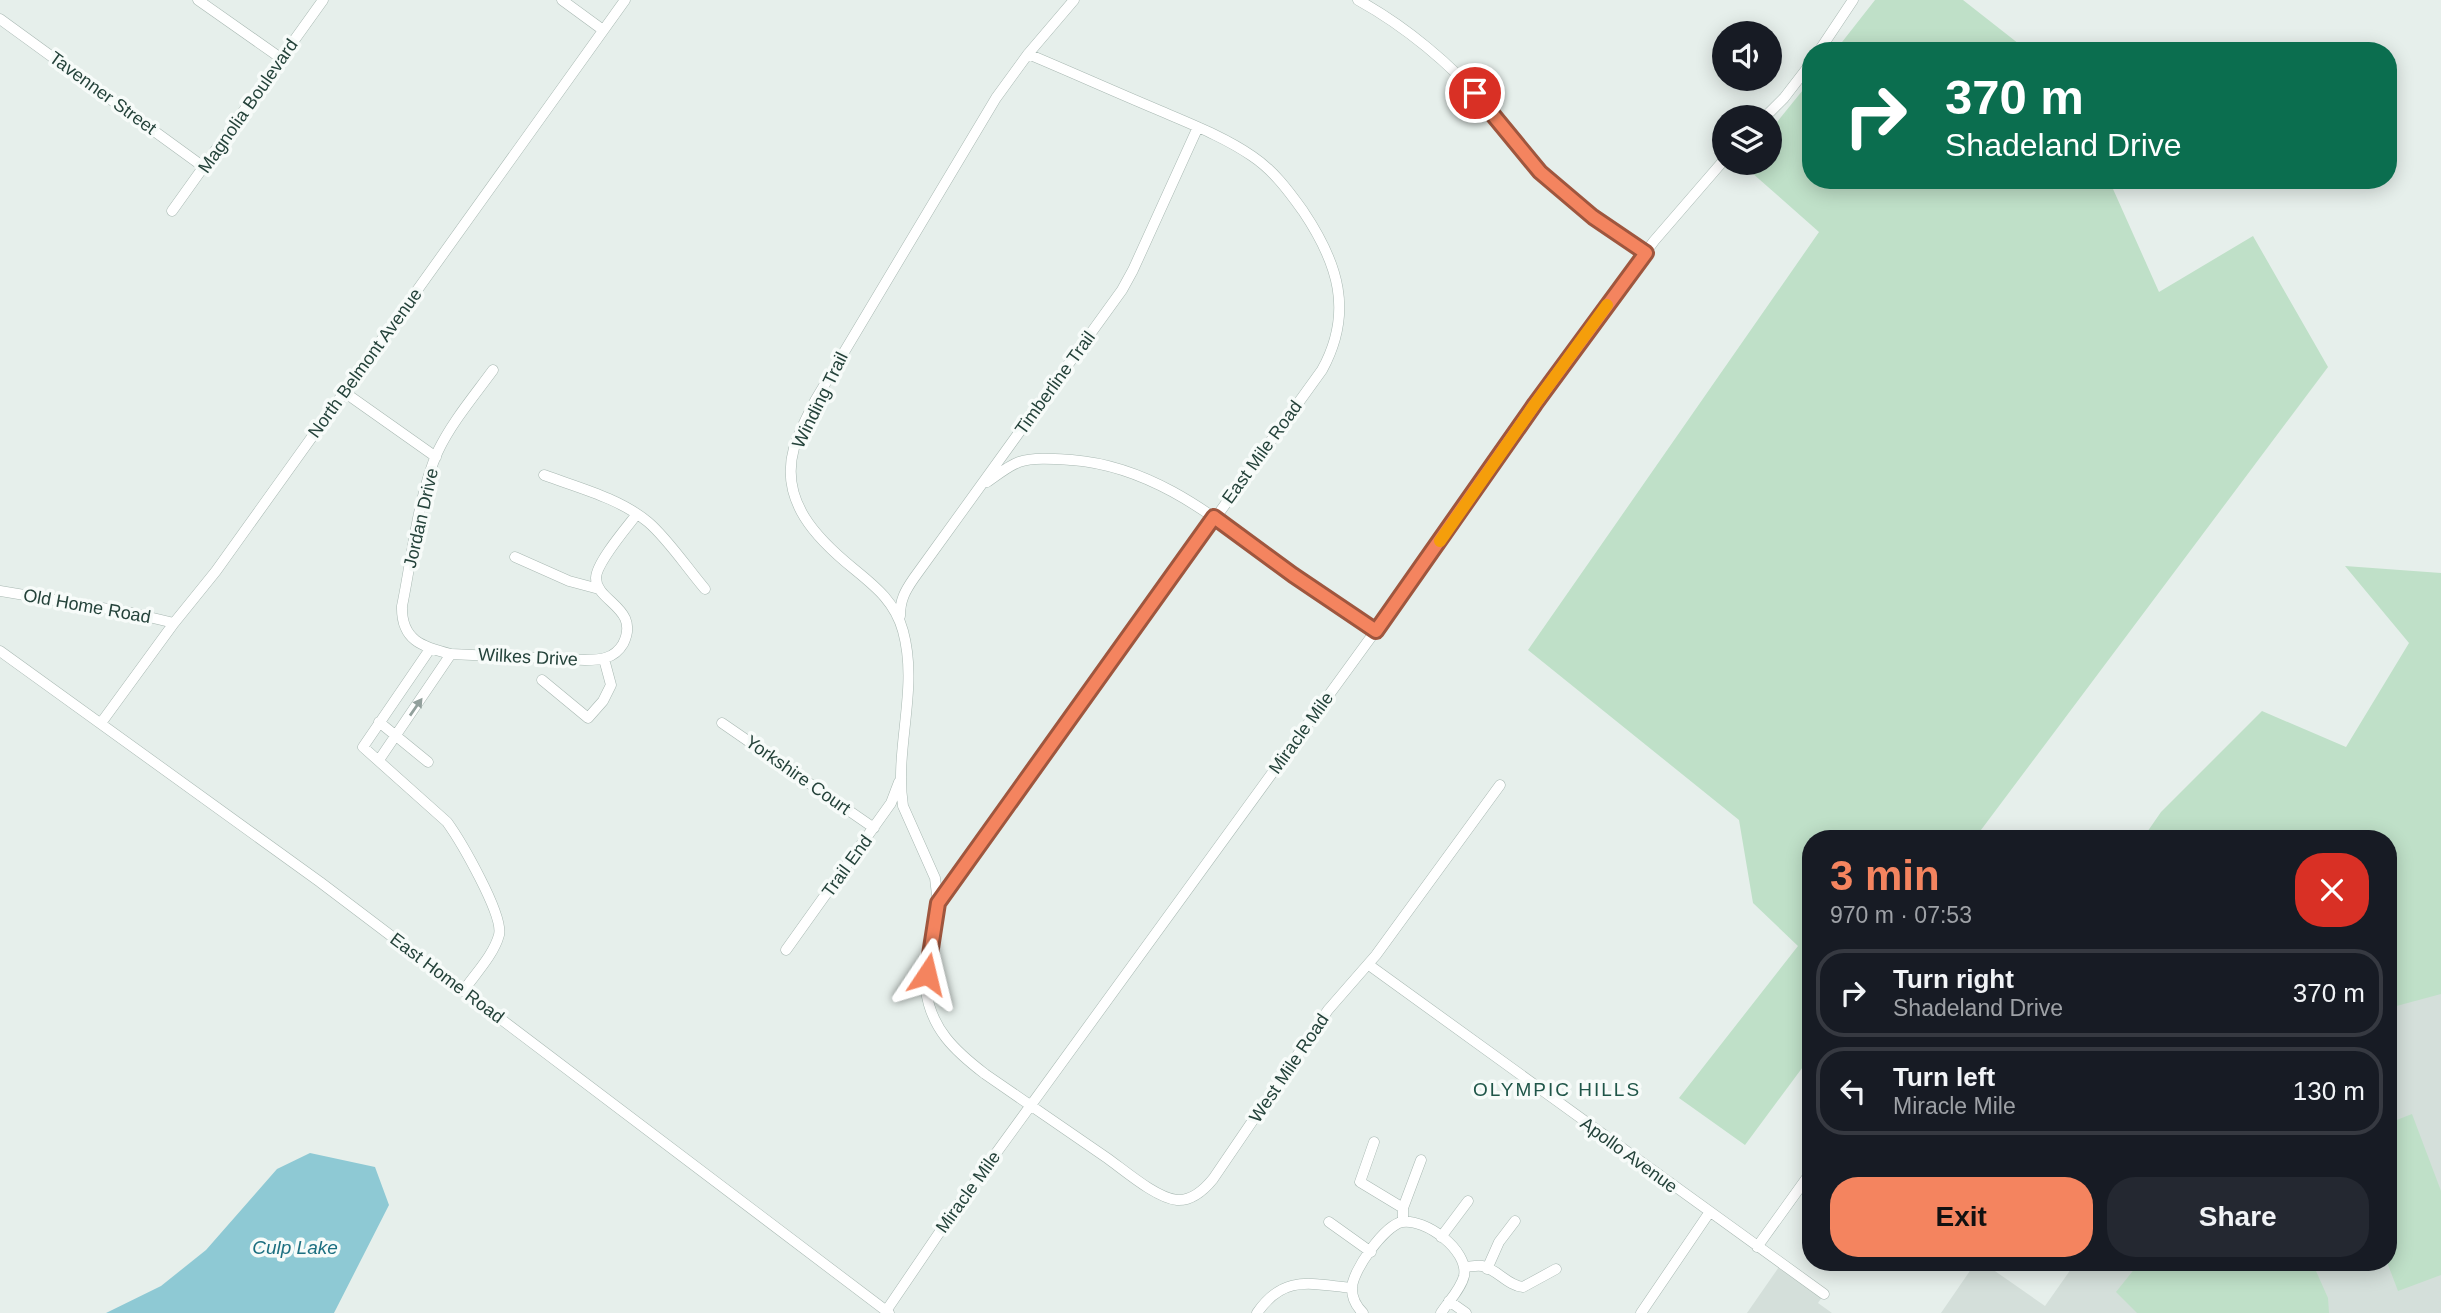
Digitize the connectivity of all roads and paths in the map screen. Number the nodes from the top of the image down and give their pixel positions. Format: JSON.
{"nodes":[{"id":1,"x":198,"y":0,"type":"edge"},
{"id":2,"x":323,"y":0,"type":"edge"},
{"id":3,"x":562,"y":0,"type":"edge"},
{"id":4,"x":625,"y":0,"type":"edge"},
{"id":5,"x":1074,"y":0,"type":"edge"},
{"id":6,"x":1358,"y":0,"type":"edge"},
{"id":7,"x":1853,"y":0,"type":"edge"},
{"id":8,"x":0,"y":19,"type":"edge"},
{"id":9,"x":603,"y":30,"type":"junction"},
{"id":10,"x":1825,"y":42,"type":"edge"},
{"id":11,"x":1028,"y":54,"type":"junction"},
{"id":12,"x":282,"y":59,"type":"junction"},
{"id":13,"x":1802,"y":75,"type":"edge"},
{"id":14,"x":1778,"y":105,"type":"edge"},
{"id":15,"x":1198,"y":127,"type":"junction"},
{"id":16,"x":205,"y":168,"type":"junction"},
{"id":17,"x":1712,"y":173,"type":"edge"},
{"id":18,"x":172,"y":211,"type":"dead end"},
{"id":19,"x":1646,"y":253,"type":"junction"},
{"id":20,"x":493,"y":370,"type":"dead end"},
{"id":21,"x":344,"y":392,"type":"junction"},
{"id":22,"x":436,"y":457,"type":"junction"},
{"id":23,"x":544,"y":475,"type":"dead end"},
{"id":24,"x":982,"y":484,"type":"junction"},
{"id":25,"x":637,"y":514,"type":"junction"},
{"id":26,"x":1214,"y":517,"type":"junction"},
{"id":27,"x":514,"y":557,"type":"dead end"},
{"id":28,"x":599,"y":589,"type":"junction"},
{"id":29,"x":705,"y":589,"type":"dead end"},
{"id":30,"x":0,"y":591,"type":"edge"},
{"id":31,"x":174,"y":623,"type":"junction"},
{"id":32,"x":902,"y":627,"type":"junction"},
{"id":33,"x":1376,"y":631,"type":"junction"},
{"id":34,"x":430,"y":649,"type":"junction"},
{"id":35,"x":0,"y":650,"type":"edge"},
{"id":36,"x":451,"y":654,"type":"junction"},
{"id":37,"x":604,"y":659,"type":"junction"},
{"id":38,"x":542,"y":680,"type":"dead end"},
{"id":39,"x":379,"y":722,"type":"junction"},
{"id":40,"x":101,"y":723,"type":"junction"},
{"id":41,"x":722,"y":723,"type":"dead end"},
{"id":42,"x":396,"y":735,"type":"junction"},
{"id":43,"x":379,"y":760,"type":"junction"},
{"id":44,"x":428,"y":762,"type":"dead end"},
{"id":45,"x":900,"y":778,"type":"junction"},
{"id":46,"x":1500,"y":785,"type":"dead end"},
{"id":47,"x":874,"y":828,"type":"junction"},
{"id":48,"x":938,"y":903,"type":"junction"},
{"id":49,"x":786,"y":950,"type":"dead end"},
{"id":50,"x":1369,"y":965,"type":"junction"},
{"id":51,"x":464,"y":990,"type":"junction"},
{"id":52,"x":1031,"y":1105,"type":"junction"},
{"id":53,"x":1374,"y":1142,"type":"dead end"},
{"id":54,"x":1421,"y":1160,"type":"dead end"},
{"id":55,"x":1802,"y":1184,"type":"edge"},
{"id":56,"x":1468,"y":1201,"type":"dead end"},
{"id":57,"x":1403,"y":1208,"type":"junction"},
{"id":58,"x":1709,"y":1213,"type":"junction"},
{"id":59,"x":1515,"y":1221,"type":"dead end"},
{"id":60,"x":1329,"y":1222,"type":"dead end"},
{"id":61,"x":1403,"y":1222,"type":"junction"},
{"id":62,"x":1441,"y":1237,"type":"junction"},
{"id":63,"x":1757,"y":1247,"type":"junction"},
{"id":64,"x":1371,"y":1252,"type":"junction"},
{"id":65,"x":1464,"y":1267,"type":"junction"},
{"id":66,"x":1487,"y":1269,"type":"junction"},
{"id":67,"x":1556,"y":1269,"type":"dead end"},
{"id":68,"x":1352,"y":1288,"type":"junction"},
{"id":69,"x":1824,"y":1294,"type":"dead end"},
{"id":70,"x":1449,"y":1301,"type":"junction"},
{"id":71,"x":888,"y":1312,"type":"edge"},
{"id":72,"x":1361,"y":1312,"type":"edge"},
{"id":73,"x":1257,"y":1313,"type":"edge"},
{"id":74,"x":1441,"y":1313,"type":"edge"},
{"id":75,"x":1466,"y":1313,"type":"edge"},
{"id":76,"x":1641,"y":1313,"type":"edge"}],
"edges":[{"from":1,"to":12,"type":"street"},
{"from":2,"to":12,"type":"street","name":"Magnolia Boulevard"},
{"from":3,"to":9,"type":"street"},
{"from":4,"to":9,"type":"street","name":"North Belmont Avenue"},
{"from":5,"to":11,"type":"street","name":"Winding Trail"},
{"from":6,"to":19,"type":"street"},
{"from":7,"to":10,"type":"street"},
{"from":8,"to":16,"type":"street","name":"Tavenner Street"},
{"from":9,"to":21,"type":"street","name":"North Belmont Avenue"},
{"from":11,"to":15,"type":"street","name":"East Mile Road"},
{"from":11,"to":32,"type":"street","name":"Winding Trail"},
{"from":12,"to":16,"type":"street","name":"Magnolia Boulevard"},
{"from":13,"to":14,"type":"street"},
{"from":15,"to":24,"type":"street","name":"Timberline Trail"},
{"from":15,"to":26,"type":"street","name":"East Mile Road"},
{"from":16,"to":18,"type":"street","name":"Magnolia Boulevard"},
{"from":17,"to":19,"type":"street","name":"Miracle Mile"},
{"from":19,"to":33,"type":"street","name":"Miracle Mile"},
{"from":20,"to":22,"type":"street","name":"Jordan Drive"},
{"from":21,"to":22,"type":"street"},
{"from":21,"to":31,"type":"street","name":"North Belmont Avenue"},
{"from":22,"to":34,"type":"street","name":"Jordan Drive"},
{"from":23,"to":25,"type":"street"},
{"from":24,"to":26,"type":"street"},
{"from":24,"to":32,"type":"street","name":"Timberline Trail"},
{"from":25,"to":28,"type":"street"},
{"from":25,"to":29,"type":"street"},
{"from":26,"to":33,"type":"street"},
{"from":26,"to":48,"type":"street","name":"East Mile Road"},
{"from":27,"to":28,"type":"street"},
{"from":28,"to":37,"type":"street"},
{"from":30,"to":31,"type":"street","name":"Old Home Road"},
{"from":31,"to":40,"type":"street","name":"North Belmont Avenue"},
{"from":32,"to":45,"type":"street","name":"Winding Trail"},
{"from":33,"to":52,"type":"street","name":"Miracle Mile"},
{"from":34,"to":36,"type":"street"},
{"from":34,"to":39,"type":"street"},
{"from":35,"to":40,"type":"street","name":"East Home Road"},
{"from":36,"to":37,"type":"street","name":"Wilkes Drive"},
{"from":42,"to":36,"type":"street","one_way":true},
{"from":37,"to":38,"type":"street"},
{"from":39,"to":42,"type":"street"},
{"from":39,"to":43,"type":"street"},
{"from":40,"to":51,"type":"street","name":"East Home Road"},
{"from":41,"to":47,"type":"street","name":"Yorkshire Court"},
{"from":42,"to":43,"type":"street"},
{"from":42,"to":44,"type":"street"},
{"from":43,"to":51,"type":"street"},
{"from":45,"to":47,"type":"street","name":"Trail End"},
{"from":45,"to":48,"type":"street","name":"Winding Trail"},
{"from":46,"to":50,"type":"street","name":"West Mile Road"},
{"from":47,"to":49,"type":"street","name":"Trail End"},
{"from":48,"to":52,"type":"street","name":"East Mile Road"},
{"from":50,"to":52,"type":"street","name":"West Mile Road"},
{"from":50,"to":58,"type":"street","name":"Apollo Avenue"},
{"from":51,"to":71,"type":"street","name":"East Home Road"},
{"from":52,"to":71,"type":"street","name":"Miracle Mile"},
{"from":53,"to":57,"type":"street"},
{"from":54,"to":57,"type":"street"},
{"from":55,"to":63,"type":"street"},
{"from":56,"to":62,"type":"street"},
{"from":57,"to":61,"type":"street"},
{"from":58,"to":63,"type":"street","name":"Apollo Avenue"},
{"from":58,"to":76,"type":"street"},
{"from":59,"to":66,"type":"street"},
{"from":60,"to":64,"type":"street"},
{"from":61,"to":62,"type":"street"},
{"from":61,"to":64,"type":"street"},
{"from":62,"to":65,"type":"street"},
{"from":63,"to":69,"type":"street","name":"Apollo Avenue"},
{"from":64,"to":68,"type":"street"},
{"from":65,"to":66,"type":"street"},
{"from":65,"to":70,"type":"street"},
{"from":66,"to":67,"type":"street"},
{"from":68,"to":72,"type":"street"},
{"from":68,"to":73,"type":"street"},
{"from":70,"to":74,"type":"street"},
{"from":70,"to":75,"type":"street"}]}
